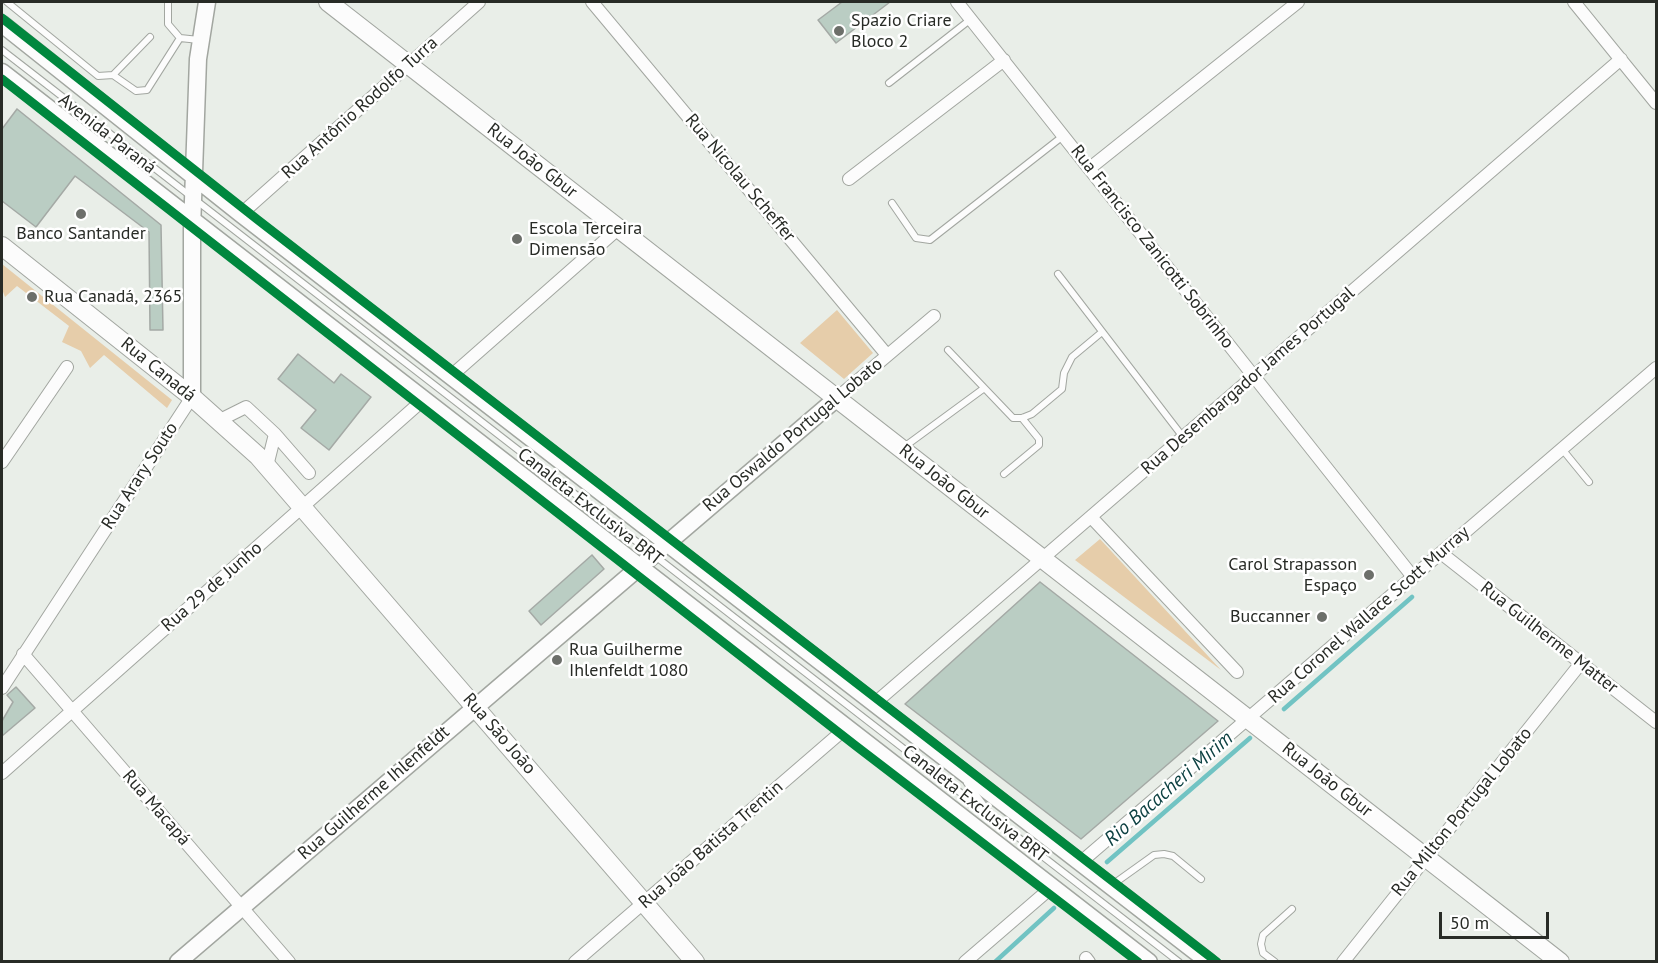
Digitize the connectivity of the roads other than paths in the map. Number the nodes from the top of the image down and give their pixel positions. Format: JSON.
{"nodes":[{"id":1,"x":7,"y":2,"type":"edge"},
{"id":2,"x":168,"y":2,"type":"edge"},
{"id":3,"x":207,"y":2,"type":"edge"},
{"id":4,"x":328,"y":2,"type":"edge"},
{"id":5,"x":479,"y":2,"type":"edge"},
{"id":6,"x":592,"y":2,"type":"edge"},
{"id":7,"x":957,"y":2,"type":"edge"},
{"id":8,"x":1298,"y":2,"type":"edge"},
{"id":9,"x":1574,"y":2,"type":"edge"},
{"id":10,"x":972,"y":19,"type":"junction"},
{"id":11,"x":2,"y":24,"type":"edge"},
{"id":12,"x":150,"y":37,"type":"dead end"},
{"id":13,"x":180,"y":38,"type":"junction"},
{"id":14,"x":199,"y":40,"type":"junction"},
{"id":15,"x":2,"y":50,"type":"edge"},
{"id":16,"x":1621,"y":59,"type":"junction"},
{"id":17,"x":1004,"y":60,"type":"junction"},
{"id":18,"x":409,"y":64,"type":"junction"},
{"id":19,"x":2,"y":72,"type":"edge"},
{"id":20,"x":113,"y":75,"type":"junction"},
{"id":21,"x":889,"y":83,"type":"dead end"},
{"id":22,"x":1656,"y":103,"type":"edge"},
{"id":23,"x":1063,"y":135,"type":"junction"},
{"id":24,"x":1090,"y":168,"type":"junction"},
{"id":25,"x":195,"y":176,"type":"junction"},
{"id":26,"x":849,"y":179,"type":"dead end"},
{"id":27,"x":194,"y":202,"type":"junction"},
{"id":28,"x":892,"y":203,"type":"dead end"},
{"id":29,"x":242,"y":214,"type":"junction"},
{"id":30,"x":192,"y":221,"type":"junction"},
{"id":31,"x":619,"y":228,"type":"junction"},
{"id":32,"x":2,"y":246,"type":"edge"},
{"id":33,"x":1058,"y":274,"type":"dead end"},
{"id":34,"x":934,"y":316,"type":"dead end"},
{"id":35,"x":1102,"y":332,"type":"junction"},
{"id":36,"x":948,"y":350,"type":"dead end"},
{"id":37,"x":887,"y":355,"type":"junction"},
{"id":38,"x":67,"y":367,"type":"dead end"},
{"id":39,"x":1656,"y":368,"type":"edge"},
{"id":40,"x":451,"y":376,"type":"junction"},
{"id":41,"x":1254,"y":376,"type":"junction"},
{"id":42,"x":983,"y":389,"type":"junction"},
{"id":43,"x":192,"y":397,"type":"junction"},
{"id":44,"x":837,"y":398,"type":"junction"},
{"id":45,"x":423,"y":400,"type":"junction"},
{"id":46,"x":1022,"y":418,"type":"junction"},
{"id":47,"x":220,"y":420,"type":"junction"},
{"id":48,"x":275,"y":434,"type":"junction"},
{"id":49,"x":1183,"y":437,"type":"junction"},
{"id":50,"x":902,"y":449,"type":"junction"},
{"id":51,"x":1562,"y":449,"type":"junction"},
{"id":52,"x":2,"y":462,"type":"edge"},
{"id":53,"x":267,"y":466,"type":"junction"},
{"id":54,"x":309,"y":473,"type":"dead end"},
{"id":55,"x":1004,"y":474,"type":"dead end"},
{"id":56,"x":1589,"y":482,"type":"dead end"},
{"id":57,"x":303,"y":506,"type":"junction"},
{"id":58,"x":1091,"y":517,"type":"junction"},
{"id":59,"x":667,"y":543,"type":"junction"},
{"id":60,"x":1441,"y":553,"type":"junction"},
{"id":61,"x":653,"y":555,"type":"junction"},
{"id":62,"x":1042,"y":558,"type":"junction"},
{"id":63,"x":638,"y":567,"type":"junction"},
{"id":64,"x":1413,"y":577,"type":"junction"},
{"id":65,"x":23,"y":654,"type":"junction"},
{"id":66,"x":1581,"y":663,"type":"junction"},
{"id":67,"x":1237,"y":672,"type":"dead end"},
{"id":68,"x":2,"y":687,"type":"edge"},
{"id":69,"x":875,"y":703,"type":"junction"},
{"id":70,"x":475,"y":706,"type":"junction"},
{"id":71,"x":72,"y":711,"type":"junction"},
{"id":72,"x":1248,"y":719,"type":"junction"},
{"id":73,"x":1656,"y":722,"type":"edge"},
{"id":74,"x":846,"y":728,"type":"junction"},
{"id":75,"x":947,"y":758,"type":"junction"},
{"id":76,"x":2,"y":773,"type":"edge"},
{"id":77,"x":994,"y":818,"type":"junction"},
{"id":78,"x":1426,"y":857,"type":"junction"},
{"id":79,"x":1081,"y":862,"type":"junction"},
{"id":80,"x":1201,"y":879,"type":"dead end"},
{"id":81,"x":1111,"y":885,"type":"junction"},
{"id":82,"x":1052,"y":887,"type":"junction"},
{"id":83,"x":644,"y":902,"type":"junction"},
{"id":84,"x":242,"y":907,"type":"junction"},
{"id":85,"x":1292,"y":909,"type":"dead end"},
{"id":86,"x":178,"y":962,"type":"edge"},
{"id":87,"x":289,"y":962,"type":"edge"},
{"id":88,"x":575,"y":962,"type":"edge"},
{"id":89,"x":695,"y":962,"type":"edge"},
{"id":90,"x":965,"y":962,"type":"edge"},
{"id":91,"x":1149,"y":962,"type":"edge"},
{"id":92,"x":1179,"y":962,"type":"edge"},
{"id":93,"x":1209,"y":962,"type":"edge"},
{"id":94,"x":1275,"y":962,"type":"edge"},
{"id":95,"x":1343,"y":962,"type":"edge"},
{"id":96,"x":1560,"y":962,"type":"edge"}],
"edges":[{"from":1,"to":20,"type":"lane"},
{"from":2,"to":13,"type":"lane"},
{"from":3,"to":14,"type":"street"},
{"from":4,"to":18,"type":"main road","name":"Rua João Gbur"},
{"from":5,"to":18,"type":"street","name":"Rua Antônio Rodolfo Turra"},
{"from":6,"to":37,"type":"street","name":"Rua Nicolau Scheffer"},
{"from":7,"to":10,"type":"street","name":"Rua Francisco Zanicotti Sobrinho"},
{"from":8,"to":24,"type":"street"},
{"from":9,"to":16,"type":"street"},
{"from":10,"to":17,"type":"street","name":"Rua Francisco Zanicotti Sobrinho"},
{"from":10,"to":21,"type":"lane"},
{"from":11,"to":25,"type":"street","name":"Avenida Paraná"},
{"from":12,"to":20,"type":"lane"},
{"from":13,"to":14,"type":"lane"},
{"from":13,"to":20,"type":"lane"},
{"from":14,"to":25,"type":"street"},
{"from":15,"to":27,"type":"lane","name":"Canaleta Exclusiva BRT"},
{"from":16,"to":22,"type":"street"},
{"from":16,"to":41,"type":"street","name":"Rua Desembargador James Portugal"},
{"from":17,"to":23,"type":"street","name":"Rua Francisco Zanicotti Sobrinho"},
{"from":17,"to":26,"type":"street"},
{"from":18,"to":29,"type":"street","name":"Rua Antônio Rodolfo Turra"},
{"from":18,"to":31,"type":"main road","name":"Rua João Gbur"},
{"from":19,"to":30,"type":"street","name":"Avenida Paraná"},
{"from":23,"to":24,"type":"street","name":"Rua Francisco Zanicotti Sobrinho"},
{"from":23,"to":28,"type":"lane"},
{"from":24,"to":41,"type":"street","name":"Rua Francisco Zanicotti Sobrinho"},
{"from":25,"to":27,"type":"street"},
{"from":25,"to":29,"type":"street","name":"Avenida Paraná"},
{"from":27,"to":30,"type":"street"},
{"from":27,"to":61,"type":"lane","name":"Canaleta Exclusiva BRT"},
{"from":29,"to":40,"type":"street","name":"Avenida Paraná"},
{"from":30,"to":43,"type":"street"},
{"from":30,"to":45,"type":"street","name":"Avenida Paraná"},
{"from":31,"to":40,"type":"street"},
{"from":31,"to":44,"type":"main road","name":"Rua João Gbur"},
{"from":32,"to":43,"type":"main road","name":"Rua Canadá"},
{"from":33,"to":35,"type":"lane"},
{"from":34,"to":37,"type":"street","name":"Rua Oswaldo Portugal Lobato"},
{"from":35,"to":46,"type":"lane"},
{"from":35,"to":49,"type":"lane"},
{"from":36,"to":42,"type":"lane"},
{"from":37,"to":44,"type":"street","name":"Rua Oswaldo Portugal Lobato"},
{"from":38,"to":52,"type":"street"},
{"from":39,"to":51,"type":"street","name":"Rua Coronel Wallace Scott Murray"},
{"from":40,"to":59,"type":"street","name":"Avenida Paraná"},
{"from":41,"to":49,"type":"street","name":"Rua Desembargador James Portugal"},
{"from":41,"to":64,"type":"street","name":"Rua Francisco Zanicotti Sobrinho"},
{"from":42,"to":46,"type":"lane"},
{"from":42,"to":50,"type":"lane"},
{"from":43,"to":47,"type":"main road","name":"Rua Canadá"},
{"from":43,"to":65,"type":"street","name":"Rua Arary Souto"},
{"from":44,"to":50,"type":"main road","name":"Rua João Gbur"},
{"from":44,"to":59,"type":"street","name":"Rua Oswaldo Portugal Lobato"},
{"from":45,"to":57,"type":"street","name":"Rua 29 de Junho"},
{"from":45,"to":63,"type":"street","name":"Avenida Paraná"},
{"from":46,"to":55,"type":"lane"},
{"from":47,"to":48,"type":"street"},
{"from":47,"to":53,"type":"main road","name":"Rua Canadá"},
{"from":48,"to":53,"type":"street"},
{"from":48,"to":54,"type":"street"},
{"from":49,"to":58,"type":"street","name":"Rua Desembargador James Portugal"},
{"from":50,"to":62,"type":"main road","name":"Rua João Gbur"},
{"from":51,"to":56,"type":"lane"},
{"from":51,"to":60,"type":"street","name":"Rua Coronel Wallace Scott Murray"},
{"from":53,"to":57,"type":"main road","name":"Rua Canadá"},
{"from":57,"to":70,"type":"main road","name":"Rua São João"},
{"from":57,"to":71,"type":"street","name":"Rua 29 de Junho"},
{"from":58,"to":62,"type":"street","name":"Rua Desembargador James Portugal"},
{"from":58,"to":67,"type":"street"},
{"from":59,"to":61,"type":"street","name":"Rua Oswaldo Portugal Lobato"},
{"from":59,"to":69,"type":"street","name":"Avenida Paraná"},
{"from":60,"to":64,"type":"street","name":"Rua Coronel Wallace Scott Murray"},
{"from":60,"to":66,"type":"street","name":"Rua Guilherme Matter"},
{"from":61,"to":63,"type":"street","name":"Rua Guilherme Ihlenfeldt"},
{"from":61,"to":77,"type":"lane","name":"Canaleta Exclusiva BRT"},
{"from":62,"to":69,"type":"street","name":"Rua Desembargador James Portugal"},
{"from":62,"to":72,"type":"main road","name":"Rua João Gbur"},
{"from":63,"to":70,"type":"street","name":"Rua Guilherme Ihlenfeldt"},
{"from":63,"to":74,"type":"street","name":"Avenida Paraná"},
{"from":64,"to":72,"type":"street","name":"Rua Coronel Wallace Scott Murray"},
{"from":65,"to":68,"type":"street","name":"Rua Arary Souto"},
{"from":65,"to":71,"type":"street","name":"Rua Macapá"},
{"from":66,"to":73,"type":"street","name":"Rua Guilherme Matter"},
{"from":66,"to":78,"type":"street","name":"Rua Milton Portugal Lobato"},
{"from":69,"to":75,"type":"street","name":"Avenida Paraná"},
{"from":70,"to":83,"type":"main road","name":"Rua São João"},
{"from":70,"to":84,"type":"street","name":"Rua Guilherme Ihlenfeldt"},
{"from":71,"to":76,"type":"street","name":"Rua 29 de Junho"},
{"from":71,"to":84,"type":"street","name":"Rua Macapá"},
{"from":72,"to":78,"type":"main road","name":"Rua João Gbur"},
{"from":72,"to":79,"type":"street","name":"Rua Coronel Wallace Scott Murray"},
{"from":74,"to":82,"type":"street","name":"Avenida Paraná"},
{"from":74,"to":83,"type":"street","name":"Rua João Batista Trentin"},
{"from":75,"to":77,"type":"lane"},
{"from":75,"to":79,"type":"street","name":"Avenida Paraná"},
{"from":77,"to":92,"type":"lane","name":"Canaleta Exclusiva BRT"},
{"from":78,"to":95,"type":"street","name":"Rua Milton Portugal Lobato"},
{"from":78,"to":96,"type":"main road","name":"Rua João Gbur"},
{"from":79,"to":81,"type":"street","name":"Avenida Paraná"},
{"from":80,"to":81,"type":"lane"},
{"from":81,"to":93,"type":"street","name":"Avenida Paraná"},
{"from":82,"to":90,"type":"street"},
{"from":82,"to":91,"type":"street","name":"Avenida Paraná"},
{"from":83,"to":88,"type":"street","name":"Rua João Batista Trentin"},
{"from":83,"to":89,"type":"main road","name":"Rua São João"},
{"from":84,"to":86,"type":"street","name":"Rua Guilherme Ihlenfeldt"},
{"from":84,"to":87,"type":"street","name":"Rua Macapá"},
{"from":85,"to":94,"type":"lane"}]}
